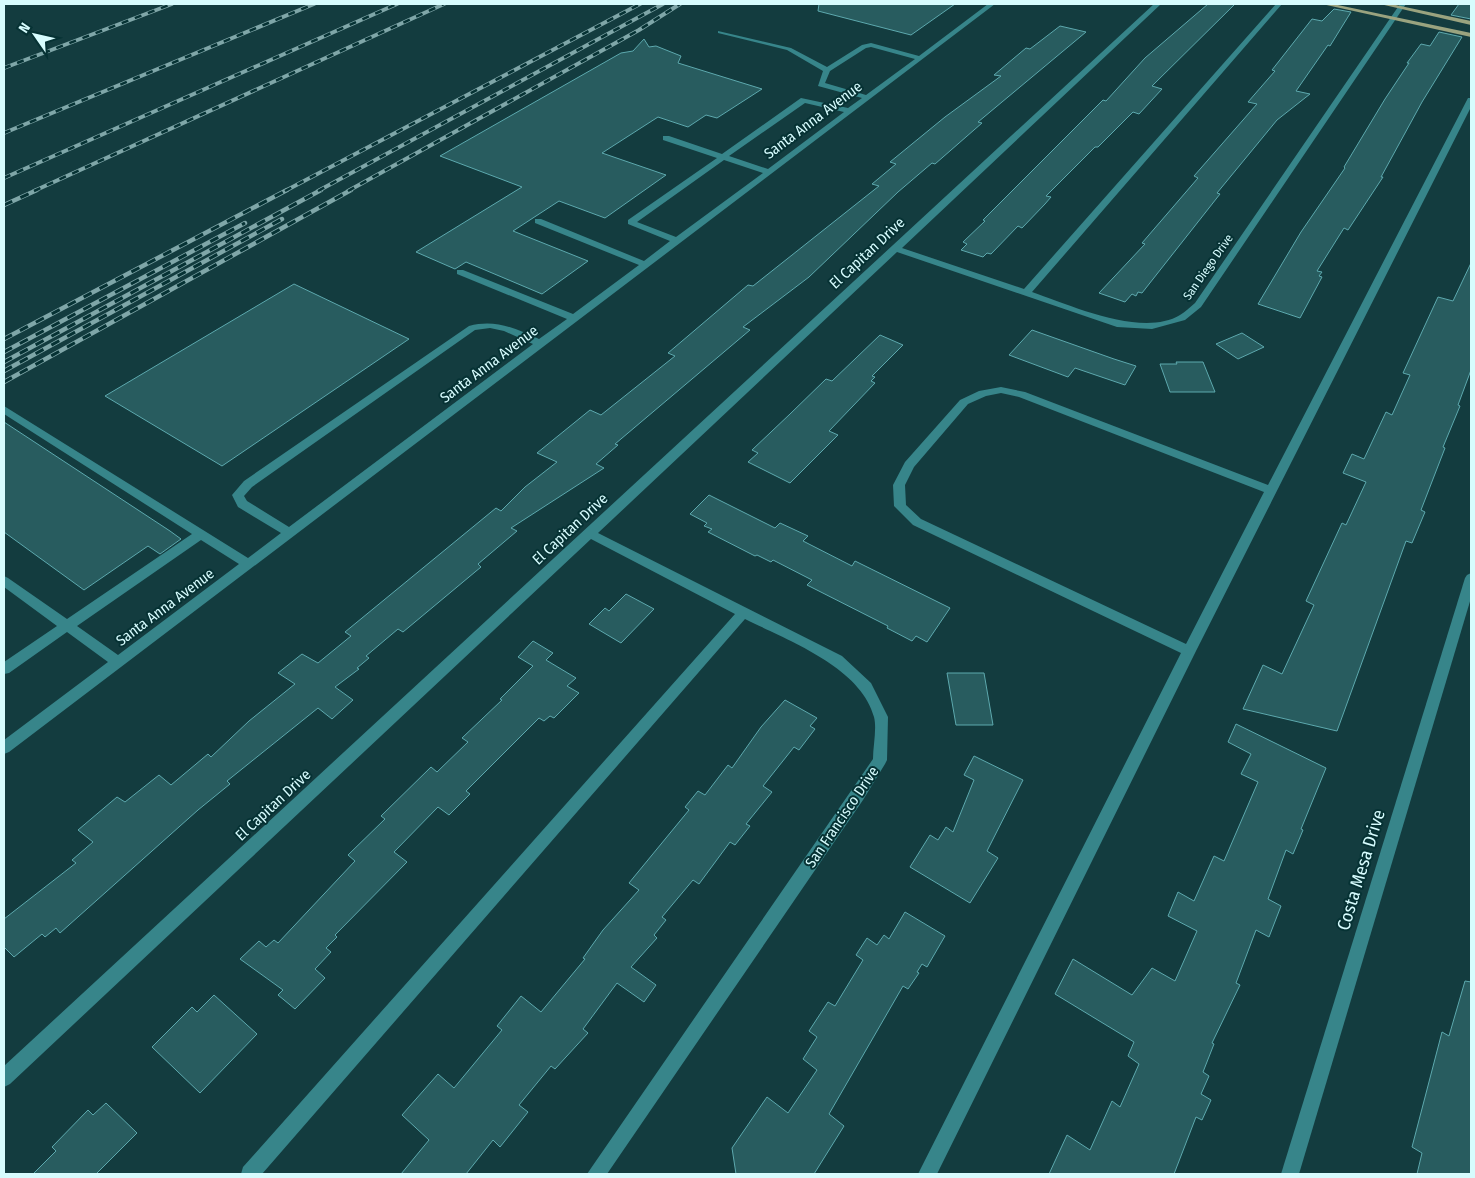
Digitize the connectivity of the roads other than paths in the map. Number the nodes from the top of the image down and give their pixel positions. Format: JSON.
{"nodes":[{"id":1,"x":992,"y":4,"type":"edge"},
{"id":2,"x":1158,"y":4,"type":"edge"},
{"id":3,"x":1278,"y":4,"type":"edge"},
{"id":4,"x":1325,"y":4,"type":"edge"},
{"id":5,"x":1383,"y":4,"type":"edge"},
{"id":6,"x":1401,"y":6,"type":"edge"},
{"id":7,"x":1392,"y":18,"type":"junction"},
{"id":8,"x":1471,"y":23,"type":"edge"},
{"id":9,"x":720,"y":32,"type":"dead end"},
{"id":10,"x":1471,"y":35,"type":"edge"},
{"id":11,"x":920,"y":58,"type":"junction"},
{"id":12,"x":827,"y":70,"type":"junction"},
{"id":13,"x":868,"y":98,"type":"junction"},
{"id":14,"x":1471,"y":100,"type":"edge"},
{"id":15,"x":850,"y":111,"type":"junction"},
{"id":16,"x":666,"y":138,"type":"dead end"},
{"id":17,"x":722,"y":157,"type":"junction"},
{"id":18,"x":769,"y":172,"type":"junction"},
{"id":19,"x":538,"y":221,"type":"dead end"},
{"id":20,"x":677,"y":241,"type":"junction"},
{"id":21,"x":896,"y":248,"type":"junction"},
{"id":22,"x":646,"y":265,"type":"junction"},
{"id":23,"x":460,"y":272,"type":"dead end"},
{"id":24,"x":1026,"y":293,"type":"junction"},
{"id":25,"x":574,"y":318,"type":"junction"},
{"id":26,"x":541,"y":344,"type":"junction"},
{"id":27,"x":4,"y":409,"type":"edge"},
{"id":28,"x":1272,"y":491,"type":"junction"},
{"id":29,"x":290,"y":533,"type":"junction"},
{"id":30,"x":589,"y":533,"type":"junction"},
{"id":31,"x":200,"y":534,"type":"junction"},
{"id":32,"x":248,"y":564,"type":"junction"},
{"id":33,"x":1471,"y":578,"type":"edge"},
{"id":34,"x":4,"y":581,"type":"edge"},
{"id":35,"x":744,"y":612,"type":"junction"},
{"id":36,"x":66,"y":625,"type":"junction"},
{"id":37,"x":1189,"y":651,"type":"junction"},
{"id":38,"x":118,"y":662,"type":"junction"},
{"id":39,"x":4,"y":669,"type":"edge"},
{"id":40,"x":4,"y":748,"type":"edge"},
{"id":41,"x":4,"y":1078,"type":"edge"},
{"id":42,"x":250,"y":1174,"type":"edge"},
{"id":43,"x":596,"y":1174,"type":"edge"},
{"id":44,"x":927,"y":1174,"type":"edge"},
{"id":45,"x":1290,"y":1174,"type":"edge"}],
"edges":[{"from":1,"to":11,"type":"street","name":"Santa Anna Avenue"},
{"from":2,"to":21,"type":"street","name":"El Capitan Drive"},
{"from":3,"to":24,"type":"street"},
{"from":4,"to":7,"type":"main road"},
{"from":5,"to":6,"type":"main road"},
{"from":6,"to":7,"type":"street","name":"San Diego Drive"},
{"from":6,"to":8,"type":"main road"},
{"from":7,"to":10,"type":"main road"},
{"from":7,"to":24,"type":"street","name":"San Diego Drive"},
{"from":9,"to":12,"type":"street"},
{"from":11,"to":12,"type":"street"},
{"from":11,"to":13,"type":"street","name":"Santa Anna Avenue"},
{"from":12,"to":13,"type":"street"},
{"from":13,"to":15,"type":"street","name":"Santa Anna Avenue"},
{"from":14,"to":28,"type":"street"},
{"from":15,"to":17,"type":"street"},
{"from":15,"to":18,"type":"street","name":"Santa Anna Avenue"},
{"from":16,"to":17,"type":"street"},
{"from":17,"to":18,"type":"street"},
{"from":17,"to":20,"type":"street"},
{"from":18,"to":20,"type":"street","name":"Santa Anna Avenue"},
{"from":19,"to":22,"type":"street"},
{"from":20,"to":22,"type":"street","name":"Santa Anna Avenue"},
{"from":21,"to":24,"type":"street","name":"San Diego Drive"},
{"from":21,"to":30,"type":"street","name":"El Capitan Drive"},
{"from":22,"to":25,"type":"street","name":"Santa Anna Avenue"},
{"from":23,"to":25,"type":"street"},
{"from":25,"to":26,"type":"street","name":"Santa Anna Avenue"},
{"from":26,"to":29,"type":"street","name":"Santa Anna Avenue"},
{"from":26,"to":29,"type":"street"},
{"from":27,"to":31,"type":"street"},
{"from":28,"to":37,"type":"street"},
{"from":28,"to":37,"type":"street"},
{"from":29,"to":32,"type":"street","name":"Santa Anna Avenue"},
{"from":30,"to":35,"type":"street","name":"San Francisco Drive"},
{"from":30,"to":41,"type":"street","name":"El Capitan Drive"},
{"from":31,"to":32,"type":"street"},
{"from":31,"to":36,"type":"street"},
{"from":32,"to":38,"type":"street","name":"Santa Anna Avenue"},
{"from":33,"to":45,"type":"street","name":"Costa Mesa Drive"},
{"from":34,"to":36,"type":"street"},
{"from":35,"to":42,"type":"street"},
{"from":35,"to":43,"type":"street","name":"San Francisco Drive"},
{"from":36,"to":38,"type":"street"},
{"from":36,"to":39,"type":"street"},
{"from":37,"to":44,"type":"street"},
{"from":38,"to":40,"type":"street","name":"Santa Anna Avenue"}]}
